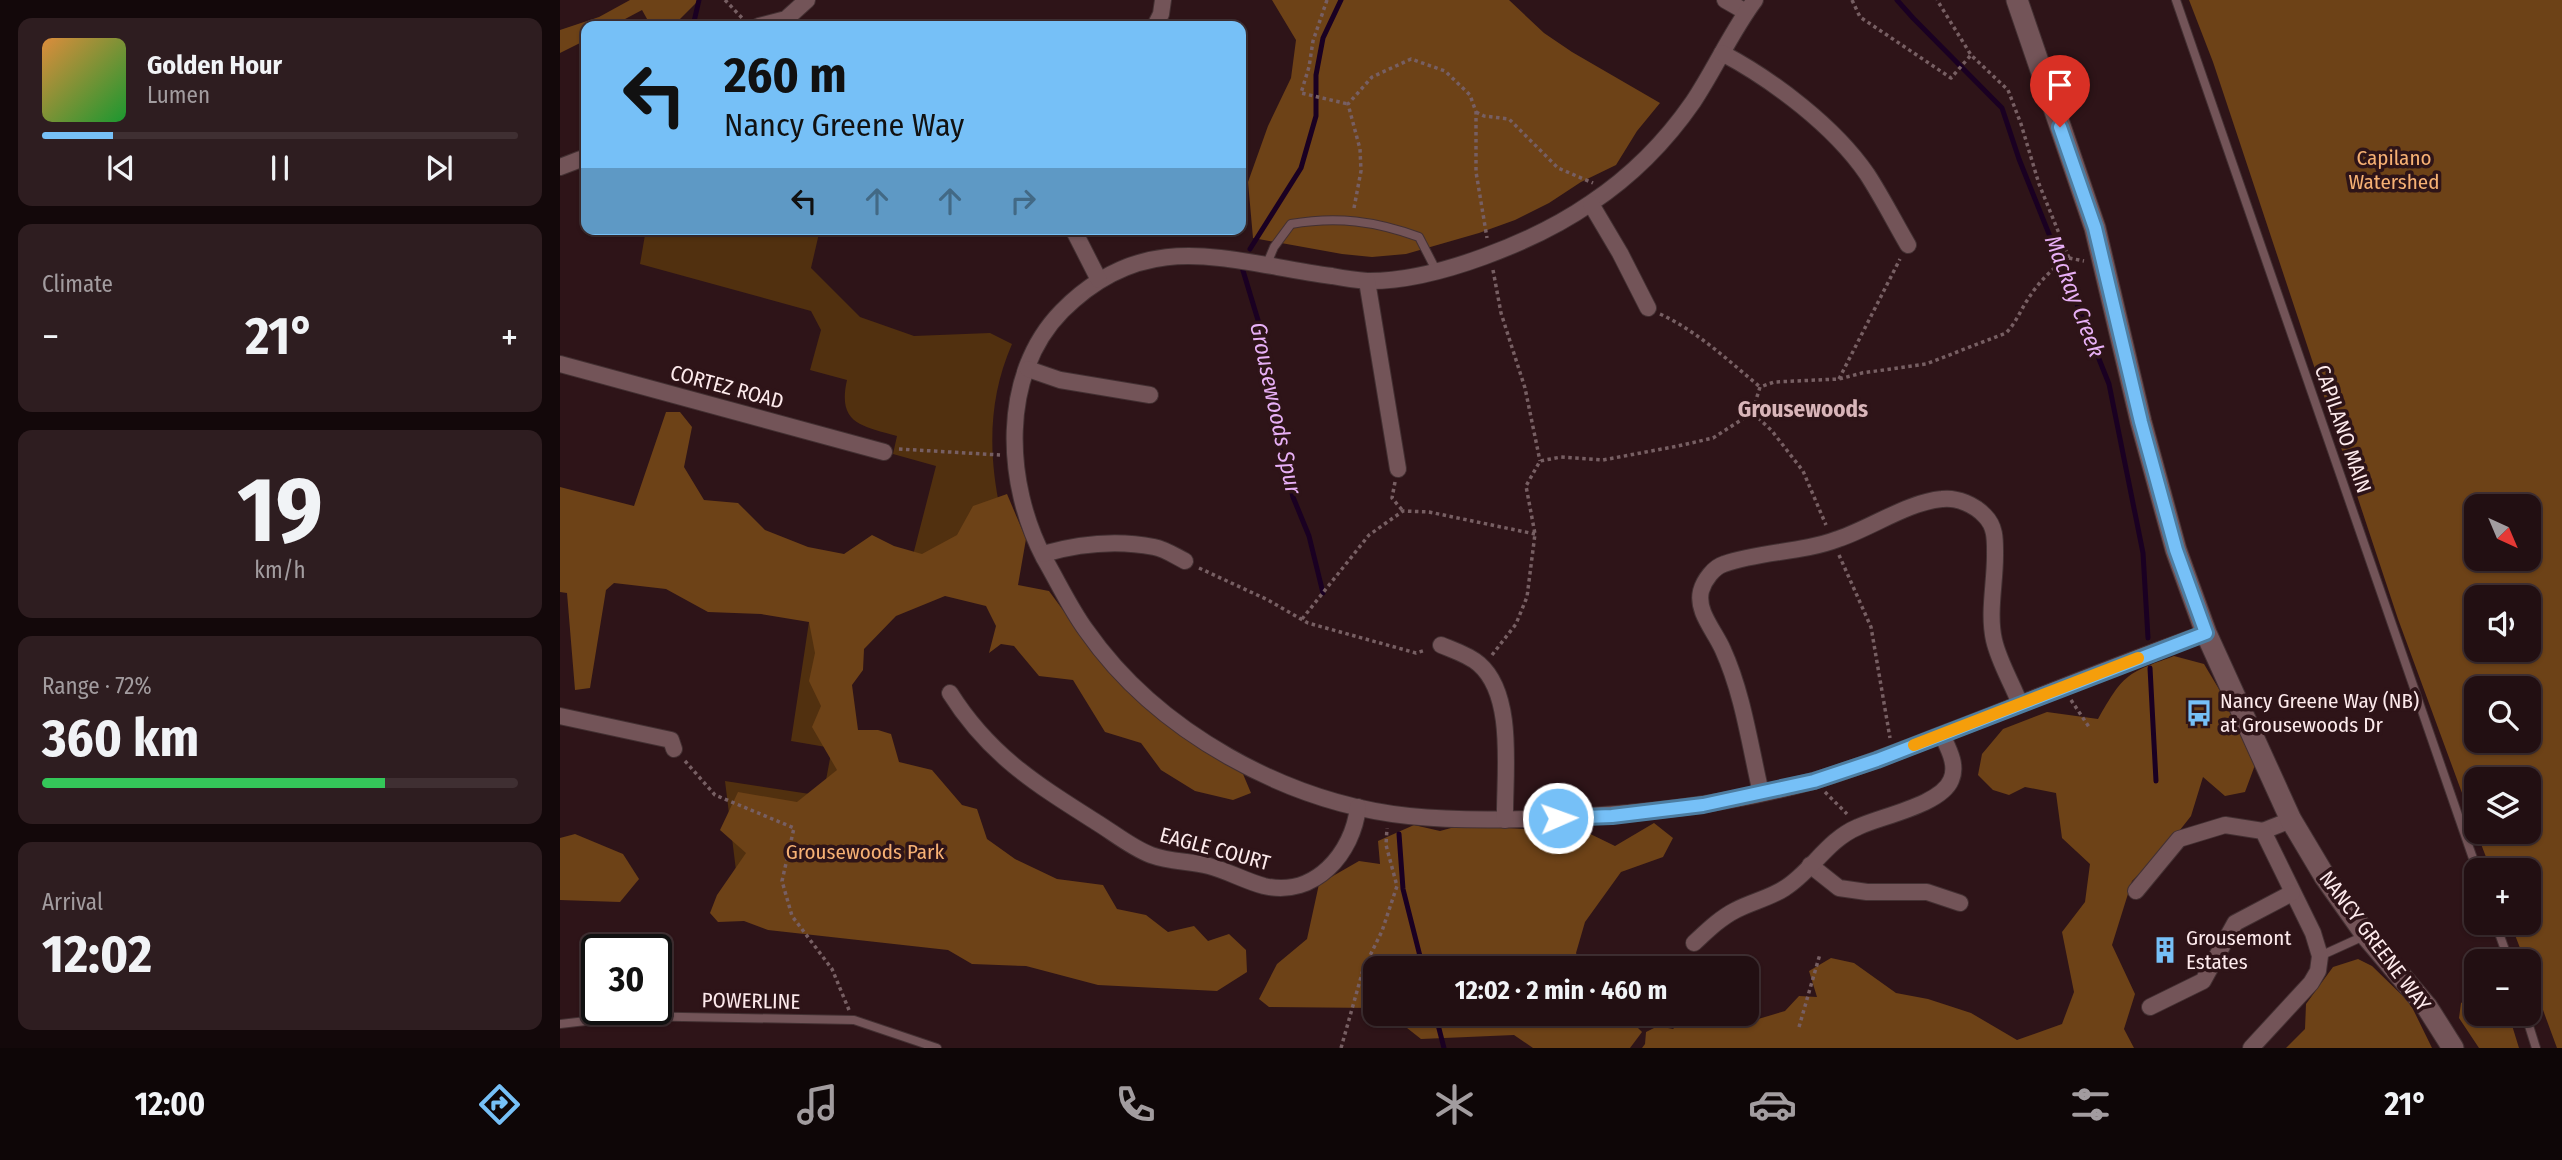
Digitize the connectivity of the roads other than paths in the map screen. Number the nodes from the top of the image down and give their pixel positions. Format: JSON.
{"nodes":[{"id":1,"x":807,"y":0,"type":"edge"},
{"id":2,"x":1163,"y":0,"type":"edge"},
{"id":3,"x":1725,"y":0,"type":"edge"},
{"id":4,"x":2017,"y":0,"type":"edge"},
{"id":5,"x":2176,"y":0,"type":"edge"},
{"id":6,"x":1751,"y":6,"type":"edge"},
{"id":7,"x":778,"y":21,"type":"edge"},
{"id":8,"x":1158,"y":21,"type":"edge"},
{"id":9,"x":1722,"y":52,"type":"junction"},
{"id":10,"x":581,"y":159,"type":"dead end"},
{"id":11,"x":560,"y":167,"type":"edge"},
{"id":12,"x":1591,"y":204,"type":"junction"},
{"id":13,"x":1076,"y":235,"type":"edge"},
{"id":14,"x":1908,"y":245,"type":"road end"},
{"id":15,"x":1266,"y":266,"type":"junction"},
{"id":16,"x":1436,"y":270,"type":"junction"},
{"id":17,"x":1099,"y":280,"type":"junction"},
{"id":18,"x":1367,"y":281,"type":"junction"},
{"id":19,"x":1648,"y":308,"type":"road end"},
{"id":20,"x":560,"y":363,"type":"edge"},
{"id":21,"x":1028,"y":369,"type":"junction"},
{"id":22,"x":1150,"y":395,"type":"dead end"},
{"id":23,"x":884,"y":452,"type":"road end"},
{"id":24,"x":1398,"y":469,"type":"road end"},
{"id":25,"x":1042,"y":554,"type":"junction"},
{"id":26,"x":1185,"y":561,"type":"road end"},
{"id":27,"x":2206,"y":633,"type":"junction"},
{"id":28,"x":1441,"y":645,"type":"road end"},
{"id":29,"x":950,"y":693,"type":"dead end"},
{"id":30,"x":2021,"y":704,"type":"junction"},
{"id":31,"x":560,"y":716,"type":"edge"},
{"id":32,"x":1942,"y":735,"type":"junction"},
{"id":33,"x":674,"y":749,"type":"road end"},
{"id":34,"x":1760,"y":793,"type":"junction"},
{"id":35,"x":1358,"y":807,"type":"junction"},
{"id":36,"x":1505,"y":820,"type":"junction"},
{"id":37,"x":2291,"y":820,"type":"junction"},
{"id":38,"x":2263,"y":831,"type":"junction"},
{"id":39,"x":2473,"y":858,"type":"edge"},
{"id":40,"x":1810,"y":865,"type":"junction"},
{"id":41,"x":2136,"y":891,"type":"dead end"},
{"id":42,"x":2292,"y":893,"type":"junction"},
{"id":43,"x":1960,"y":903,"type":"dead end"},
{"id":44,"x":2366,"y":935,"type":"junction"},
{"id":45,"x":1694,"y":943,"type":"dead end"},
{"id":46,"x":2319,"y":956,"type":"junction"},
{"id":47,"x":2150,"y":1007,"type":"dead end"},
{"id":48,"x":560,"y":1024,"type":"edge"},
{"id":49,"x":2529,"y":1026,"type":"edge"},
{"id":50,"x":937,"y":1048,"type":"edge"},
{"id":51,"x":2251,"y":1048,"type":"edge"},
{"id":52,"x":2453,"y":1048,"type":"edge"},
{"id":53,"x":2536,"y":1048,"type":"edge"}],
"edges":[{"from":1,"to":7,"type":"street"},
{"from":2,"to":8,"type":"street"},
{"from":3,"to":6,"type":"street"},
{"from":4,"to":27,"type":"street","name":"NANCY GREENE WAY"},
{"from":5,"to":39,"type":"lane","name":"CAPILANO MAIN"},
{"from":6,"to":9,"type":"street"},
{"from":9,"to":12,"type":"street"},
{"from":9,"to":14,"type":"street"},
{"from":10,"to":11,"type":"street"},
{"from":12,"to":16,"type":"street"},
{"from":12,"to":19,"type":"street"},
{"from":13,"to":17,"type":"street"},
{"from":15,"to":16,"type":"lane"},
{"from":15,"to":17,"type":"street"},
{"from":15,"to":18,"type":"street"},
{"from":16,"to":18,"type":"street"},
{"from":17,"to":21,"type":"street"},
{"from":18,"to":24,"type":"street"},
{"from":20,"to":23,"type":"street","name":"CORTEZ ROAD"},
{"from":21,"to":22,"type":"street"},
{"from":21,"to":25,"type":"street"},
{"from":25,"to":26,"type":"street"},
{"from":25,"to":35,"type":"street"},
{"from":27,"to":30,"type":"street"},
{"from":27,"to":37,"type":"street","name":"NANCY GREENE WAY"},
{"from":28,"to":36,"type":"street"},
{"from":29,"to":35,"type":"street","name":"EAGLE COURT"},
{"from":30,"to":32,"type":"street"},
{"from":30,"to":34,"type":"street"},
{"from":31,"to":33,"type":"street"},
{"from":32,"to":34,"type":"street"},
{"from":32,"to":40,"type":"street"},
{"from":34,"to":36,"type":"street"},
{"from":35,"to":36,"type":"street"},
{"from":37,"to":38,"type":"street"},
{"from":37,"to":44,"type":"street","name":"NANCY GREENE WAY"},
{"from":38,"to":41,"type":"street"},
{"from":38,"to":42,"type":"street"},
{"from":40,"to":43,"type":"street"},
{"from":40,"to":45,"type":"street"},
{"from":42,"to":46,"type":"street"},
{"from":42,"to":47,"type":"street"},
{"from":44,"to":46,"type":"lane"},
{"from":44,"to":52,"type":"street","name":"NANCY GREENE WAY"},
{"from":46,"to":51,"type":"street"},
{"from":48,"to":50,"type":"lane","name":"POWERLINE"},
{"from":49,"to":53,"type":"lane"}]}
